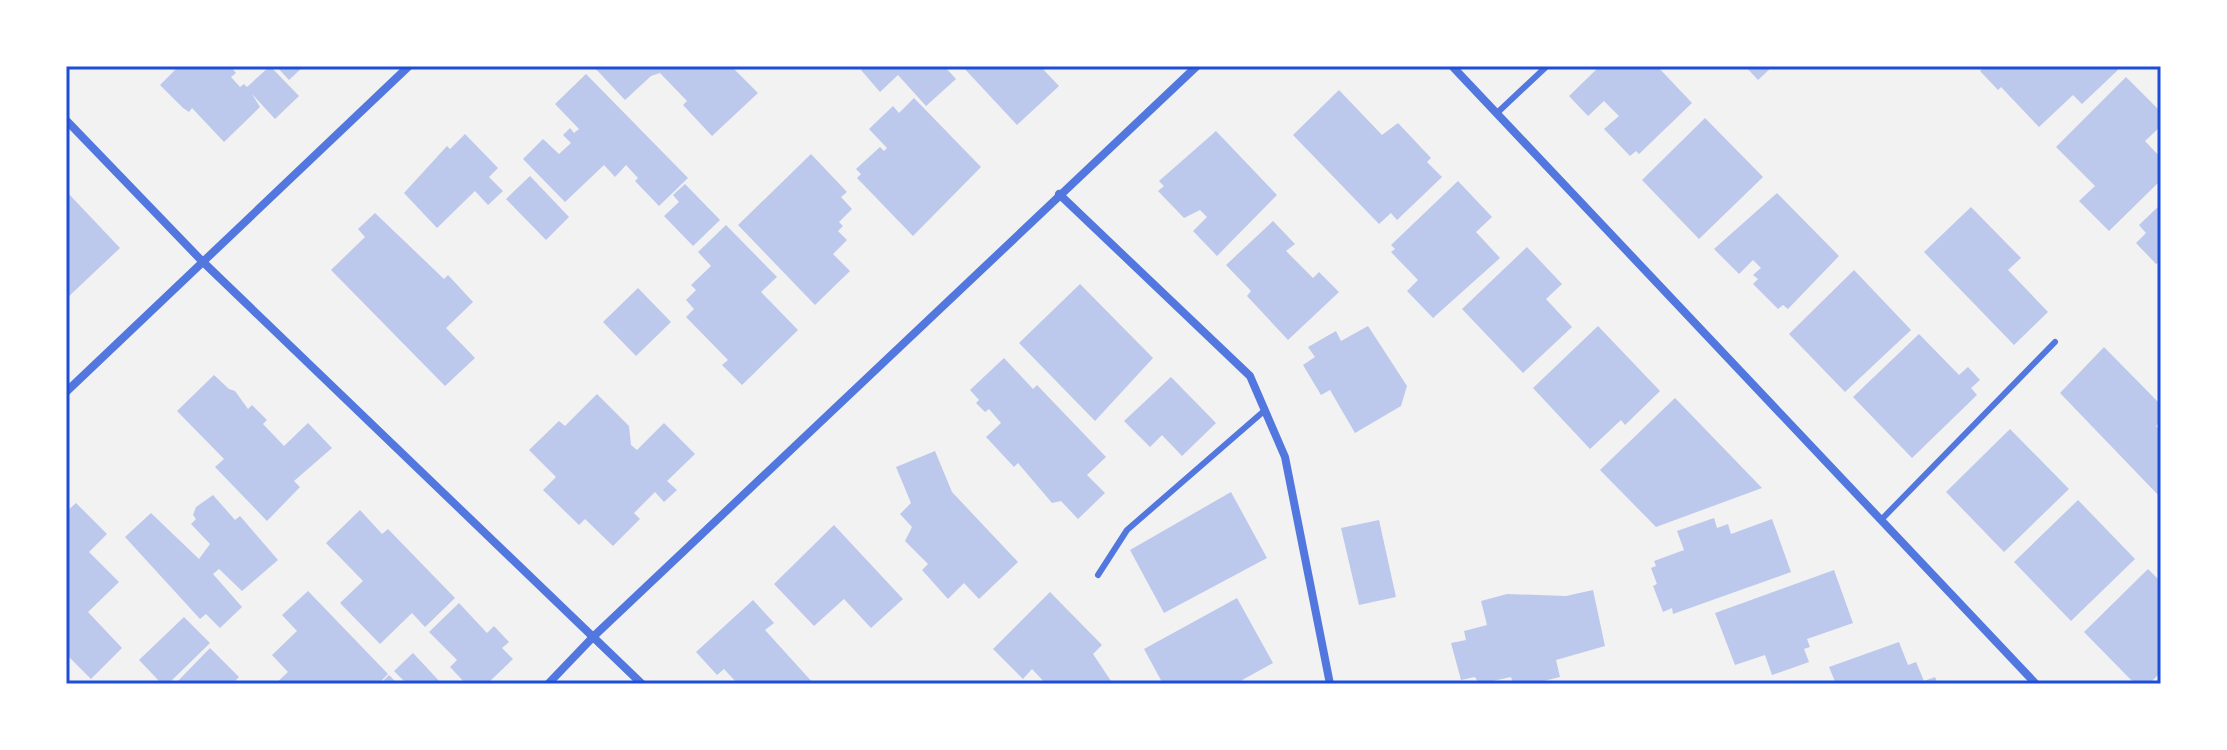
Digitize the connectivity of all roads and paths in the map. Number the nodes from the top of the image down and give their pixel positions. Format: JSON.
{"nodes":[{"id":1,"x":409,"y":66,"type":"edge"},
{"id":2,"x":1197,"y":66,"type":"edge"},
{"id":3,"x":1452,"y":66,"type":"edge"},
{"id":4,"x":1547,"y":66,"type":"edge"},
{"id":5,"x":1497,"y":113,"type":"junction"},
{"id":6,"x":66,"y":120,"type":"edge"},
{"id":7,"x":1059,"y":194,"type":"junction"},
{"id":8,"x":201,"y":260,"type":"junction"},
{"id":9,"x":2055,"y":342,"type":"dead end"},
{"id":10,"x":66,"y":392,"type":"edge"},
{"id":11,"x":1264,"y":411,"type":"junction"},
{"id":12,"x":1881,"y":520,"type":"junction"},
{"id":13,"x":1098,"y":575,"type":"dead end"},
{"id":14,"x":594,"y":636,"type":"junction"},
{"id":15,"x":548,"y":684,"type":"edge"},
{"id":16,"x":642,"y":684,"type":"edge"},
{"id":17,"x":1330,"y":684,"type":"edge"},
{"id":18,"x":2036,"y":684,"type":"edge"}],
"edges":[{"from":1,"to":8,"type":"street"},
{"from":2,"to":7,"type":"street"},
{"from":3,"to":5,"type":"street"},
{"from":4,"to":5,"type":"lane"},
{"from":5,"to":12,"type":"street"},
{"from":6,"to":8,"type":"street"},
{"from":7,"to":11,"type":"street"},
{"from":7,"to":14,"type":"street"},
{"from":8,"to":10,"type":"street"},
{"from":8,"to":14,"type":"street"},
{"from":9,"to":12,"type":"lane"},
{"from":11,"to":13,"type":"lane"},
{"from":11,"to":17,"type":"street"},
{"from":12,"to":18,"type":"street"},
{"from":14,"to":15,"type":"street"},
{"from":14,"to":16,"type":"street"}]}
